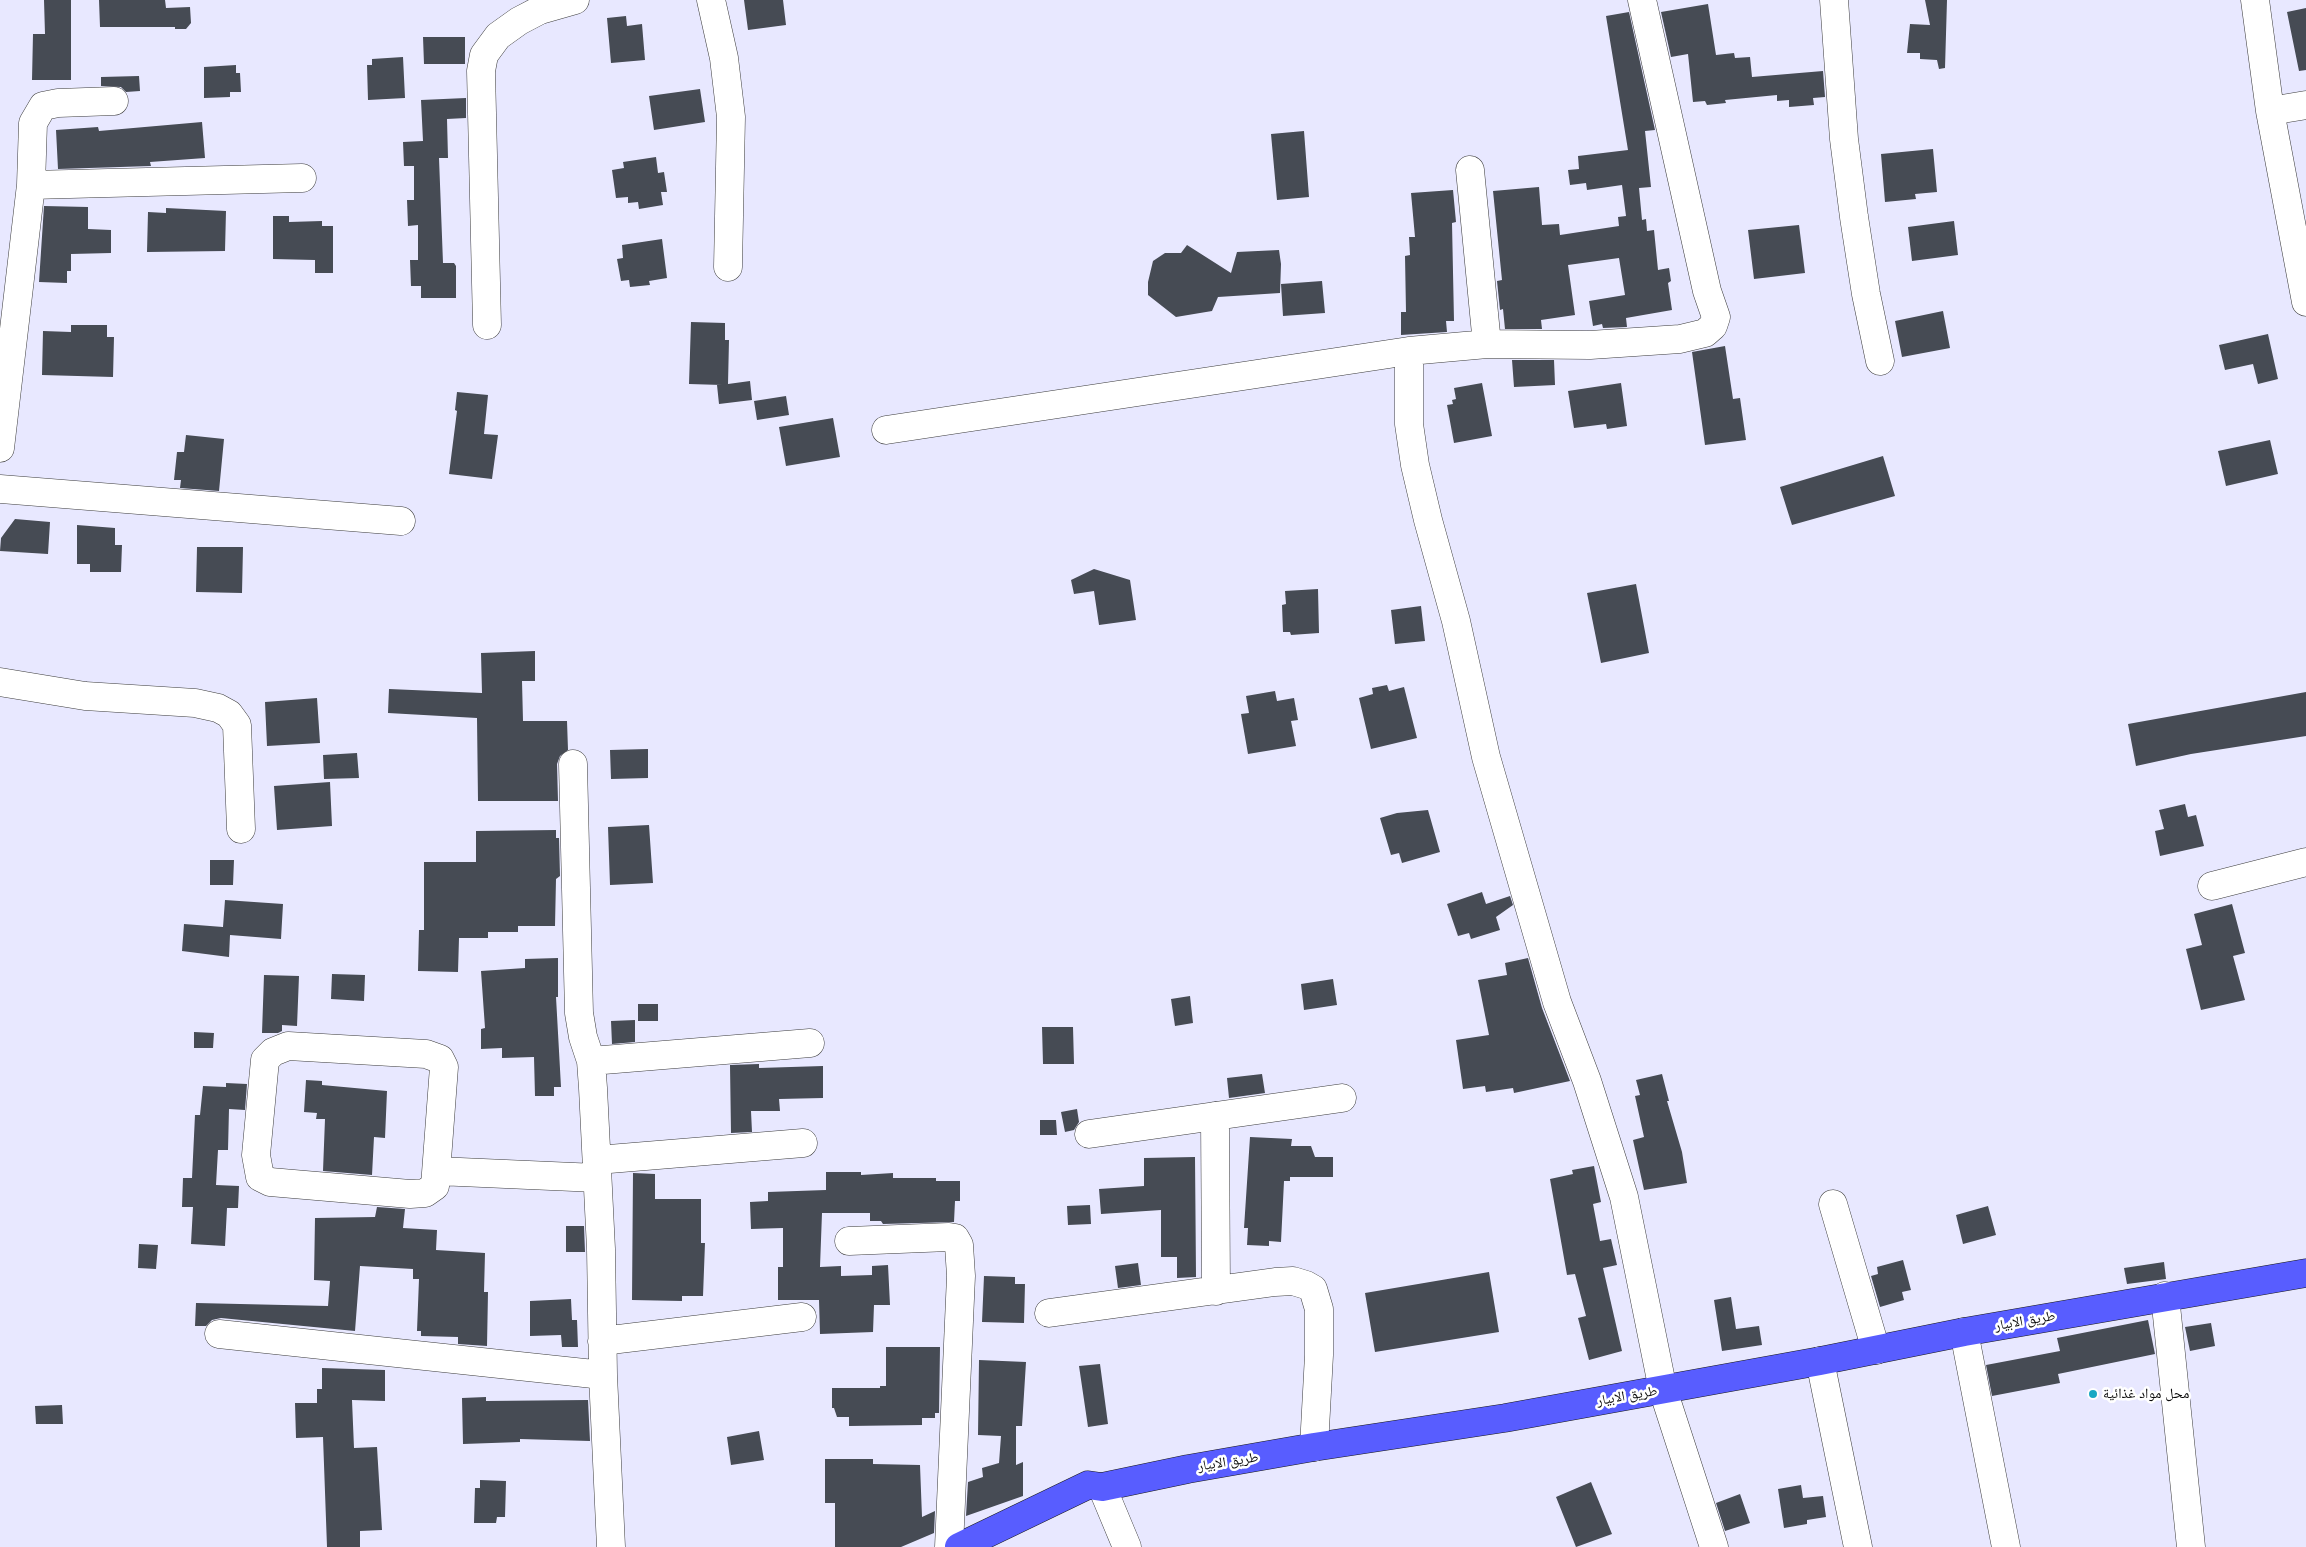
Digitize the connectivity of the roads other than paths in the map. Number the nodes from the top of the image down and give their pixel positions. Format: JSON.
{"nodes":[{"id":1,"x":575,"y":0,"type":"edge"},
{"id":2,"x":711,"y":0,"type":"edge"},
{"id":3,"x":1642,"y":0,"type":"edge"},
{"id":4,"x":1834,"y":0,"type":"edge"},
{"id":5,"x":2255,"y":0,"type":"edge"},
{"id":6,"x":114,"y":101,"type":"dead end"},
{"id":7,"x":2306,"y":105,"type":"edge"},
{"id":8,"x":2270,"y":111,"type":"junction"},
{"id":9,"x":1470,"y":170,"type":"dead end"},
{"id":10,"x":302,"y":178,"type":"dead end"},
{"id":11,"x":31,"y":185,"type":"junction"},
{"id":12,"x":2303,"y":261,"type":"edge"},
{"id":13,"x":728,"y":267,"type":"dead end"},
{"id":14,"x":2306,"y":302,"type":"edge"},
{"id":15,"x":487,"y":325,"type":"dead end"},
{"id":16,"x":1487,"y":344,"type":"junction"},
{"id":17,"x":1409,"y":351,"type":"junction"},
{"id":18,"x":1880,"y":361,"type":"dead end"},
{"id":19,"x":886,"y":430,"type":"dead end"},
{"id":20,"x":0,"y":448,"type":"edge"},
{"id":21,"x":0,"y":489,"type":"edge"},
{"id":22,"x":402,"y":521,"type":"dead end"},
{"id":23,"x":0,"y":682,"type":"edge"},
{"id":24,"x":573,"y":764,"type":"dead end"},
{"id":25,"x":242,"y":830,"type":"dead end"},
{"id":26,"x":2306,"y":862,"type":"edge"},
{"id":27,"x":2212,"y":886,"type":"dead end"},
{"id":28,"x":810,"y":1043,"type":"dead end"},
{"id":29,"x":591,"y":1061,"type":"junction"},
{"id":30,"x":1342,"y":1098,"type":"dead end"},
{"id":31,"x":1214,"y":1116,"type":"junction"},
{"id":32,"x":1089,"y":1134,"type":"dead end"},
{"id":33,"x":803,"y":1143,"type":"dead end"},
{"id":34,"x":597,"y":1169,"type":"junction"},
{"id":35,"x":437,"y":1170,"type":"junction"},
{"id":36,"x":1833,"y":1204,"type":"dead end"},
{"id":37,"x":849,"y":1241,"type":"dead end"},
{"id":38,"x":2306,"y":1273,"type":"edge"},
{"id":39,"x":1216,"y":1291,"type":"junction"},
{"id":40,"x":2165,"y":1296,"type":"junction"},
{"id":41,"x":1049,"y":1313,"type":"dead end"},
{"id":42,"x":802,"y":1317,"type":"dead end"},
{"id":43,"x":1964,"y":1332,"type":"junction"},
{"id":44,"x":219,"y":1334,"type":"dead end"},
{"id":45,"x":602,"y":1341,"type":"junction"},
{"id":46,"x":1876,"y":1350,"type":"junction"},
{"id":47,"x":1820,"y":1361,"type":"junction"},
{"id":48,"x":603,"y":1375,"type":"junction"},
{"id":49,"x":1663,"y":1390,"type":"junction"},
{"id":50,"x":1314,"y":1447,"type":"junction"},
{"id":51,"x":1102,"y":1487,"type":"junction"},
{"id":52,"x":611,"y":1547,"type":"edge"},
{"id":53,"x":949,"y":1547,"type":"edge"},
{"id":54,"x":959,"y":1547,"type":"edge"},
{"id":55,"x":1126,"y":1547,"type":"edge"},
{"id":56,"x":1714,"y":1547,"type":"edge"},
{"id":57,"x":1858,"y":1547,"type":"edge"},
{"id":58,"x":2006,"y":1547,"type":"edge"},
{"id":59,"x":2190,"y":1547,"type":"edge"}],
"edges":[{"from":1,"to":15,"type":"street"},
{"from":2,"to":13,"type":"street"},
{"from":3,"to":16,"type":"street"},
{"from":4,"to":18,"type":"street"},
{"from":5,"to":8,"type":"street"},
{"from":6,"to":11,"type":"street"},
{"from":7,"to":8,"type":"street"},
{"from":8,"to":12,"type":"street"},
{"from":9,"to":16,"type":"street"},
{"from":10,"to":11,"type":"street"},
{"from":11,"to":20,"type":"street"},
{"from":12,"to":14,"type":"street"},
{"from":16,"to":17,"type":"street"},
{"from":17,"to":19,"type":"street"},
{"from":17,"to":49,"type":"street"},
{"from":21,"to":22,"type":"street"},
{"from":23,"to":25,"type":"street"},
{"from":24,"to":29,"type":"street"},
{"from":26,"to":27,"type":"street"},
{"from":28,"to":29,"type":"street"},
{"from":29,"to":34,"type":"street"},
{"from":30,"to":31,"type":"street"},
{"from":31,"to":32,"type":"street"},
{"from":31,"to":39,"type":"street"},
{"from":33,"to":34,"type":"street"},
{"from":34,"to":35,"type":"street"},
{"from":34,"to":45,"type":"street"},
{"from":35,"to":35,"type":"street"},
{"from":36,"to":46,"type":"street"},
{"from":37,"to":53,"type":"street"},
{"from":38,"to":40,"type":"main road","name":"طريق الابيار"},
{"from":39,"to":41,"type":"street"},
{"from":39,"to":50,"type":"street"},
{"from":40,"to":43,"type":"main road","name":"طريق الابيار"},
{"from":40,"to":59,"type":"street"},
{"from":42,"to":45,"type":"street"},
{"from":43,"to":46,"type":"main road","name":"طريق الابيار"},
{"from":43,"to":58,"type":"street"},
{"from":44,"to":48,"type":"street"},
{"from":45,"to":48,"type":"street"},
{"from":46,"to":47,"type":"main road","name":"طريق الابيار"},
{"from":47,"to":49,"type":"main road","name":"طريق الابيار"},
{"from":47,"to":57,"type":"street"},
{"from":48,"to":52,"type":"street"},
{"from":49,"to":50,"type":"main road","name":"طريق الابيار"},
{"from":49,"to":56,"type":"street"},
{"from":50,"to":51,"type":"main road","name":"طريق الابيار"},
{"from":51,"to":54,"type":"main road","name":"طريق الابيار"},
{"from":51,"to":55,"type":"street"}]}
